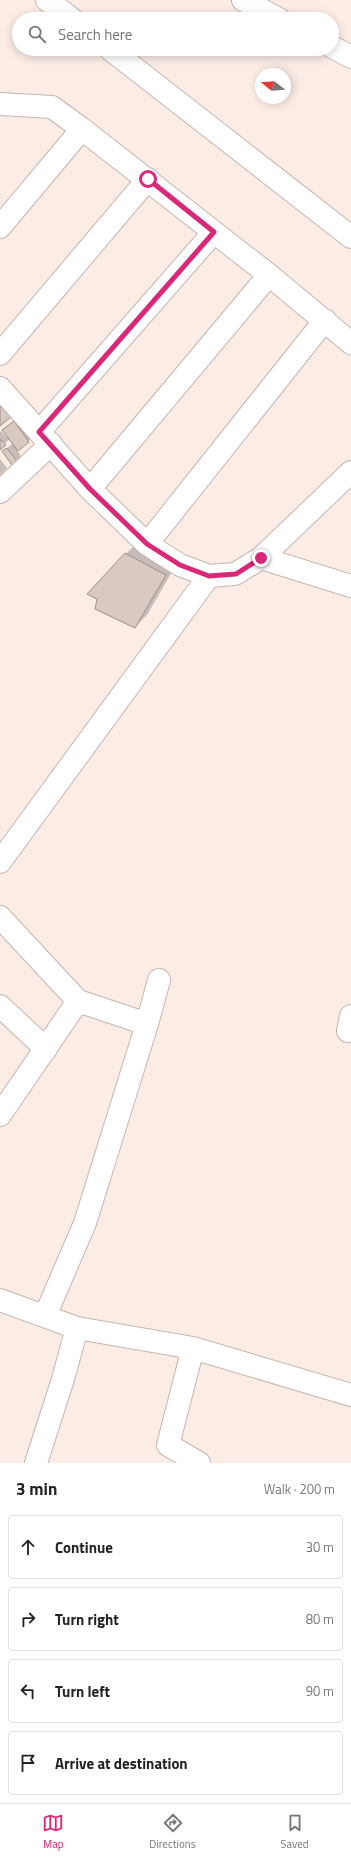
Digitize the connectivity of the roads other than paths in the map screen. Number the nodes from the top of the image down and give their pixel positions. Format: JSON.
{"nodes":[{"id":1,"x":243,"y":0,"type":"edge"},
{"id":2,"x":266,"y":12,"type":"edge"},
{"id":3,"x":339,"y":51,"type":"edge"},
{"id":4,"x":119,"y":56,"type":"edge"},
{"id":5,"x":351,"y":57,"type":"edge"},
{"id":6,"x":0,"y":104,"type":"edge"},
{"id":7,"x":82,"y":129,"type":"junction"},
{"id":8,"x":148,"y":179,"type":"junction"},
{"id":9,"x":0,"y":227,"type":"edge"},
{"id":10,"x":214,"y":232,"type":"junction"},
{"id":11,"x":351,"y":237,"type":"edge"},
{"id":12,"x":269,"y":275,"type":"junction"},
{"id":13,"x":325,"y":320,"type":"junction"},
{"id":14,"x":351,"y":343,"type":"edge"},
{"id":15,"x":0,"y":354,"type":"edge"},
{"id":16,"x":0,"y":388,"type":"edge"},
{"id":17,"x":45,"y":438,"type":"junction"},
{"id":18,"x":351,"y":472,"type":"edge"},
{"id":19,"x":90,"y":489,"type":"junction"},
{"id":20,"x":0,"y":492,"type":"edge"},
{"id":21,"x":147,"y":544,"type":"junction"},
{"id":22,"x":261,"y":558,"type":"junction"},
{"id":23,"x":209,"y":576,"type":"junction"},
{"id":24,"x":351,"y":586,"type":"edge"},
{"id":25,"x":0,"y":862,"type":"edge"},
{"id":26,"x":0,"y":917,"type":"edge"},
{"id":27,"x":159,"y":980,"type":"dead end"},
{"id":28,"x":78,"y":1001,"type":"junction"},
{"id":29,"x":0,"y":1006,"type":"edge"},
{"id":30,"x":147,"y":1024,"type":"junction"},
{"id":31,"x":46,"y":1049,"type":"junction"},
{"id":32,"x":0,"y":1115,"type":"edge"},
{"id":33,"x":0,"y":1300,"type":"edge"},
{"id":34,"x":45,"y":1316,"type":"junction"},
{"id":35,"x":77,"y":1328,"type":"junction"},
{"id":36,"x":193,"y":1348,"type":"junction"},
{"id":37,"x":351,"y":1395,"type":"edge"},
{"id":38,"x":36,"y":1463,"type":"edge"},
{"id":39,"x":199,"y":1463,"type":"edge"}],
"edges":[{"from":1,"to":2,"type":"street"},
{"from":3,"to":5,"type":"street"},
{"from":4,"to":11,"type":"street"},
{"from":6,"to":7,"type":"street"},
{"from":7,"to":8,"type":"street"},
{"from":7,"to":9,"type":"street"},
{"from":8,"to":10,"type":"street"},
{"from":8,"to":15,"type":"street"},
{"from":10,"to":12,"type":"street"},
{"from":10,"to":17,"type":"street"},
{"from":12,"to":13,"type":"street"},
{"from":12,"to":19,"type":"street"},
{"from":13,"to":14,"type":"street"},
{"from":13,"to":21,"type":"street"},
{"from":16,"to":17,"type":"street"},
{"from":17,"to":19,"type":"street"},
{"from":17,"to":20,"type":"street"},
{"from":18,"to":22,"type":"street"},
{"from":19,"to":21,"type":"street"},
{"from":21,"to":23,"type":"street"},
{"from":22,"to":23,"type":"street"},
{"from":22,"to":24,"type":"street"},
{"from":23,"to":25,"type":"street"},
{"from":26,"to":28,"type":"street"},
{"from":27,"to":30,"type":"street"},
{"from":28,"to":30,"type":"street"},
{"from":28,"to":31,"type":"street"},
{"from":29,"to":31,"type":"street"},
{"from":30,"to":34,"type":"street"},
{"from":31,"to":32,"type":"street"},
{"from":33,"to":34,"type":"street"},
{"from":34,"to":35,"type":"street"},
{"from":35,"to":36,"type":"street"},
{"from":35,"to":38,"type":"street"},
{"from":36,"to":37,"type":"street"},
{"from":36,"to":39,"type":"street"}]}
